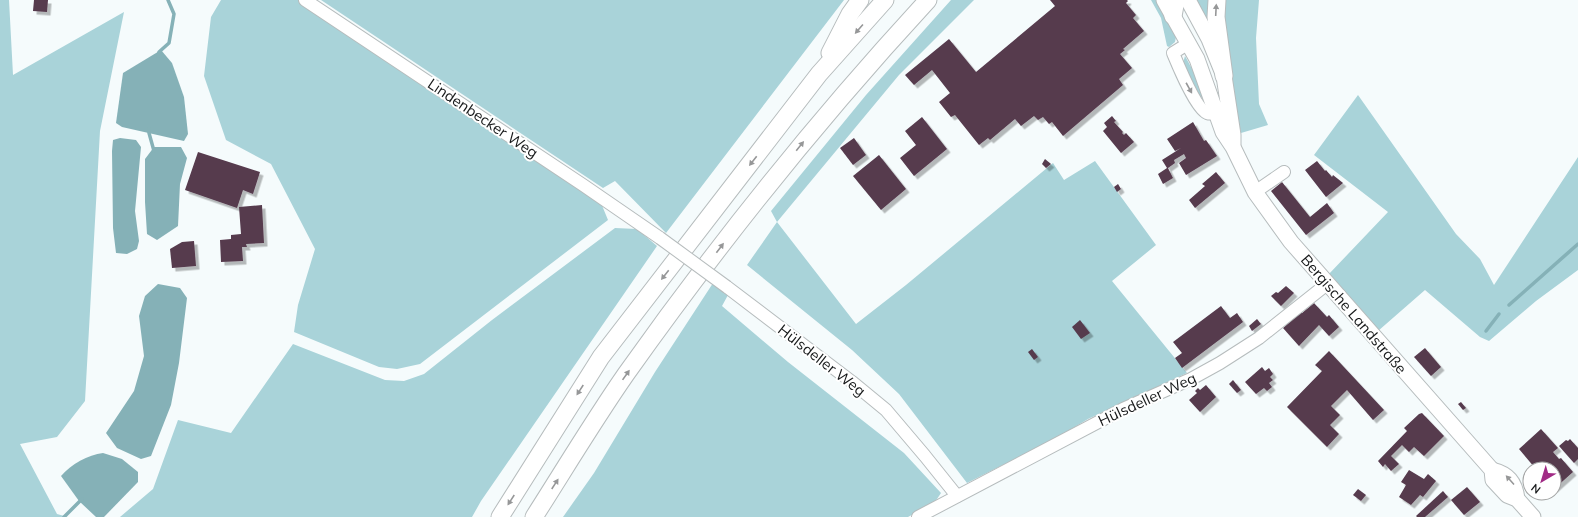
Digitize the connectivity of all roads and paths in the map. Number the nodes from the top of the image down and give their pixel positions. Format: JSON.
{"nodes":[{"id":1,"x":305,"y":0,"type":"edge"},
{"id":2,"x":860,"y":0,"type":"edge"},
{"id":3,"x":885,"y":0,"type":"edge"},
{"id":4,"x":928,"y":0,"type":"edge"},
{"id":5,"x":1164,"y":0,"type":"edge"},
{"id":6,"x":1188,"y":0,"type":"edge"},
{"id":7,"x":1217,"y":0,"type":"edge"},
{"id":8,"x":1175,"y":8,"type":"edge"},
{"id":9,"x":1189,"y":43,"type":"junction"},
{"id":10,"x":1221,"y":70,"type":"junction"},
{"id":11,"x":819,"y":74,"type":"junction"},
{"id":12,"x":1228,"y":100,"type":"junction"},
{"id":13,"x":1215,"y":112,"type":"junction"},
{"id":14,"x":1233,"y":147,"type":"junction"},
{"id":15,"x":1284,"y":172,"type":"dead end"},
{"id":16,"x":1255,"y":192,"type":"junction"},
{"id":17,"x":1327,"y":284,"type":"junction"},
{"id":18,"x":727,"y":287,"type":"joint"},
{"id":19,"x":957,"y":496,"type":"junction"},
{"id":20,"x":500,"y":517,"type":"edge"},
{"id":21,"x":534,"y":517,"type":"edge"},
{"id":22,"x":918,"y":517,"type":"edge"},
{"id":23,"x":1533,"y":517,"type":"edge"}],
"edges":[{"from":1,"to":18,"type":"street","name":"Lindenbecker Weg","bridge":true},
{"from":2,"to":11,"type":"highway"},
{"from":3,"to":11,"type":"highway","one_way":true},
{"from":21,"to":4,"type":"highway","one_way":true},
{"from":5,"to":8,"type":"main road","name":"Bergische Landstraße"},
{"from":6,"to":10,"type":"main road","name":"Bergische Landstraße"},
{"from":10,"to":7,"type":"highway","one_way":true},
{"from":8,"to":9,"type":"main road","name":"Bergische Landstraße"},
{"from":9,"to":10,"type":"main road"},
{"from":9,"to":13,"type":"main road","name":"Bergische Landstraße"},
{"from":9,"to":13,"type":"street","one_way":true},
{"from":10,"to":12,"type":"main road","name":"Bergische Landstraße"},
{"from":11,"to":20,"type":"highway","one_way":true},
{"from":12,"to":13,"type":"street"},
{"from":12,"to":14,"type":"main road","name":"Bergische Landstraße"},
{"from":13,"to":14,"type":"main road","name":"Bergische Landstraße"},
{"from":14,"to":16,"type":"main road","name":"Bergische Landstraße"},
{"from":15,"to":16,"type":"street"},
{"from":16,"to":17,"type":"main road","name":"Bergische Landstraße"},
{"from":17,"to":19,"type":"street","name":"Hülsdeller Weg"},
{"from":17,"to":23,"type":"main road","name":"Bergische Landstraße"},
{"from":18,"to":19,"type":"street","name":"Hülsdeller Weg"},
{"from":19,"to":22,"type":"street","name":"Hülsdeller Weg"}]}
